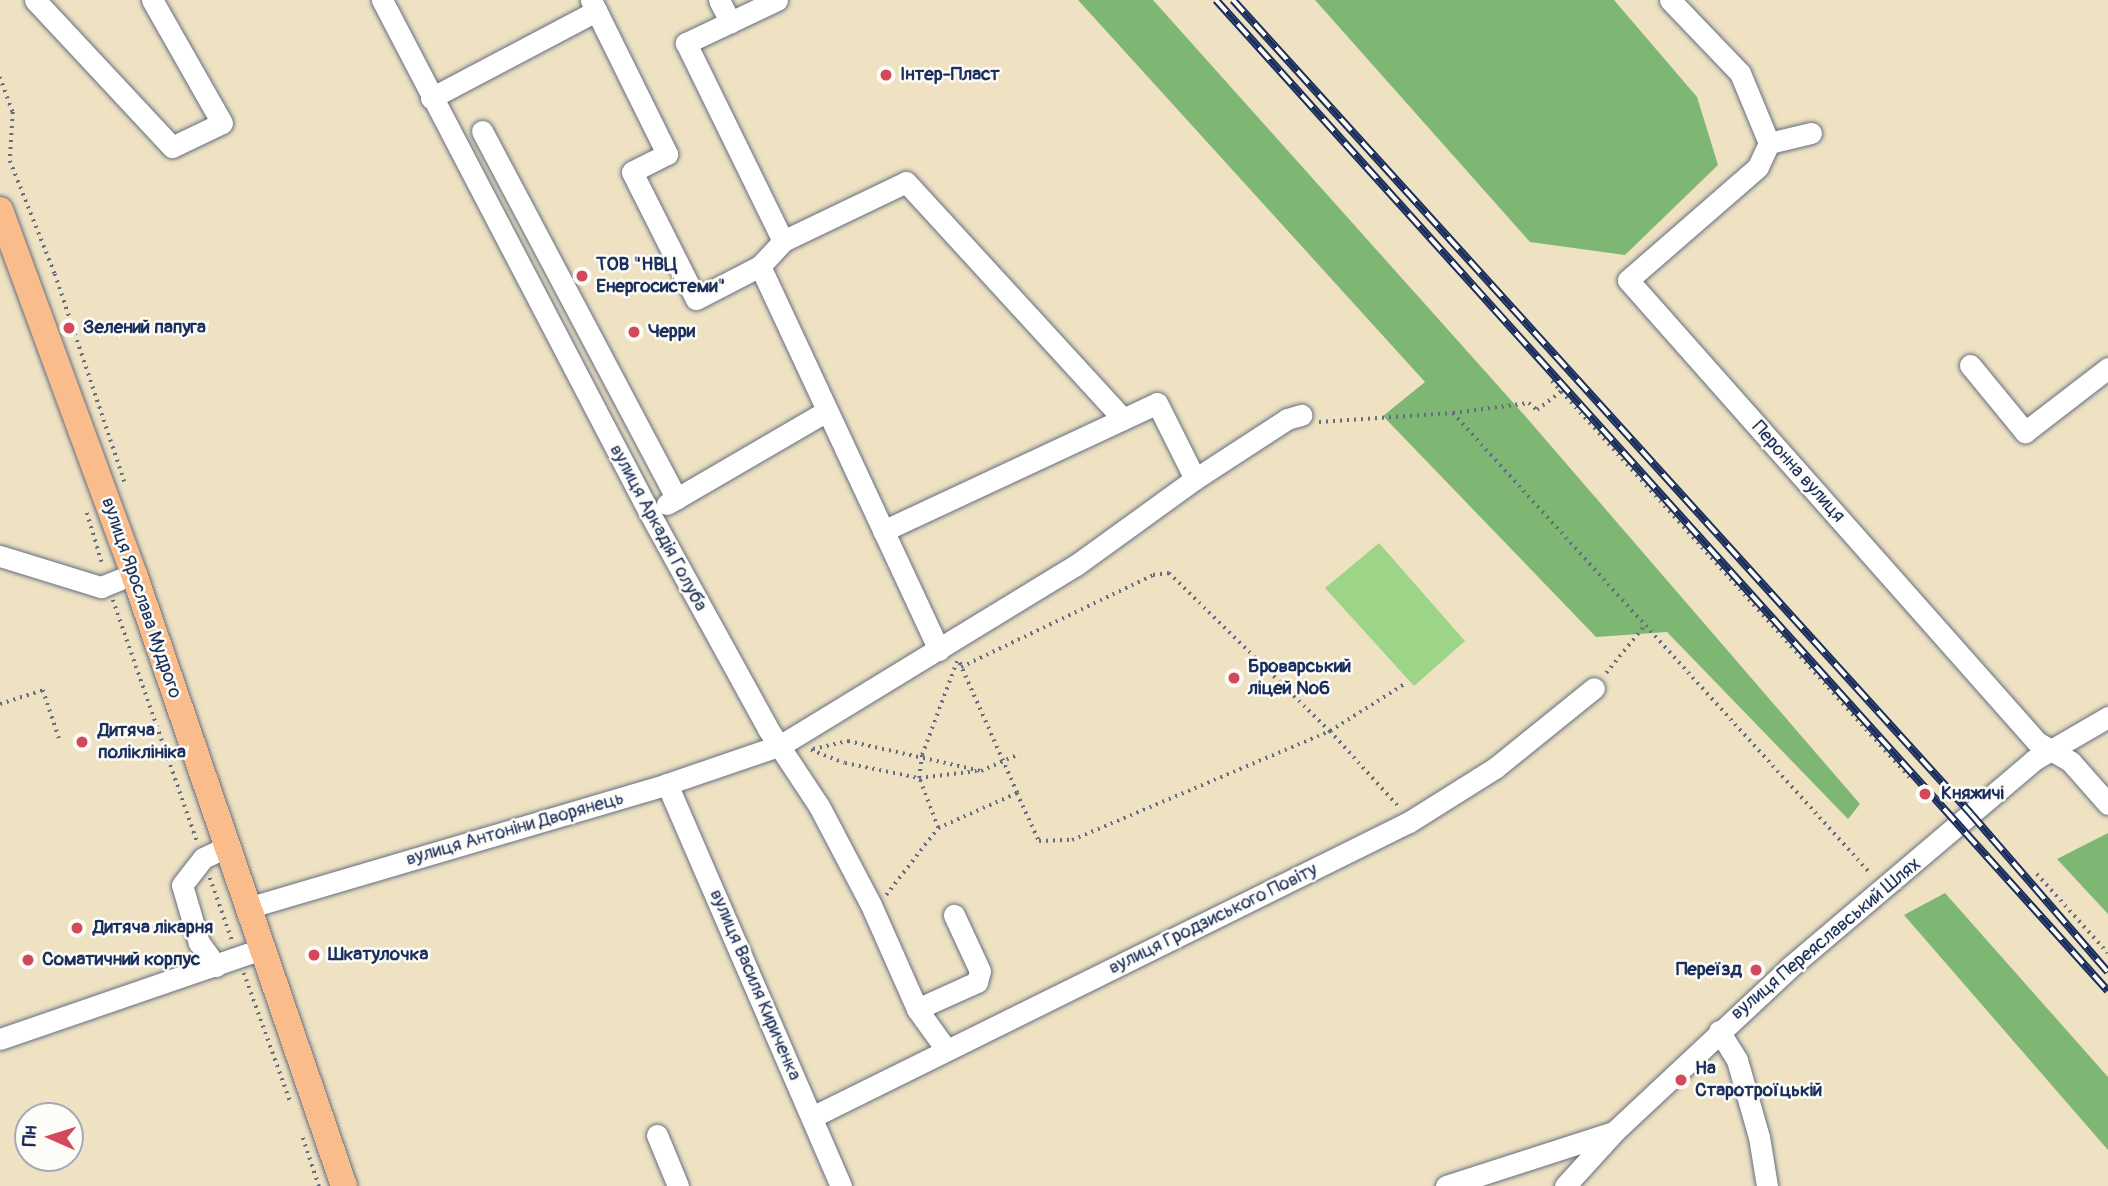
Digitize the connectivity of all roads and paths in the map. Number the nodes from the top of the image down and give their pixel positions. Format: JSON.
{"nodes":[{"id":1,"x":35,"y":0,"type":"edge"},
{"id":2,"x":152,"y":0,"type":"edge"},
{"id":3,"x":382,"y":0,"type":"edge"},
{"id":4,"x":719,"y":0,"type":"edge"},
{"id":5,"x":777,"y":0,"type":"edge"},
{"id":6,"x":1670,"y":0,"type":"edge"},
{"id":7,"x":593,"y":5,"type":"edge"},
{"id":8,"x":730,"y":22,"type":"junction"},
{"id":9,"x":431,"y":98,"type":"junction"},
{"id":10,"x":482,"y":131,"type":"dead end"},
{"id":11,"x":1811,"y":133,"type":"dead end"},
{"id":12,"x":1769,"y":143,"type":"junction"},
{"id":13,"x":0,"y":210,"type":"edge"},
{"id":14,"x":783,"y":241,"type":"junction"},
{"id":15,"x":760,"y":266,"type":"junction"},
{"id":16,"x":564,"y":285,"type":"junction"},
{"id":17,"x":536,"y":300,"type":"junction"},
{"id":18,"x":1970,"y":365,"type":"dead end"},
{"id":19,"x":2108,"y":368,"type":"edge"},
{"id":20,"x":1552,"y":381,"type":"dead end"},
{"id":21,"x":1561,"y":391,"type":"junction"},
{"id":22,"x":827,"y":411,"type":"junction"},
{"id":23,"x":1453,"y":413,"type":"junction"},
{"id":24,"x":1301,"y":415,"type":"joint"},
{"id":25,"x":1123,"y":419,"type":"junction"},
{"id":26,"x":1195,"y":479,"type":"junction"},
{"id":27,"x":677,"y":499,"type":"junction"},
{"id":28,"x":85,"y":509,"type":"dead end"},
{"id":29,"x":650,"y":514,"type":"junction"},
{"id":30,"x":883,"y":531,"type":"junction"},
{"id":31,"x":0,"y":556,"type":"edge"},
{"id":32,"x":134,"y":575,"type":"junction"},
{"id":33,"x":108,"y":584,"type":"junction"},
{"id":34,"x":1645,"y":625,"type":"junction"},
{"id":35,"x":949,"y":650,"type":"junction"},
{"id":36,"x":961,"y":667,"type":"junction"},
{"id":37,"x":1406,"y":682,"type":"dead end"},
{"id":38,"x":1594,"y":688,"type":"joint"},
{"id":39,"x":0,"y":704,"type":"edge"},
{"id":40,"x":2108,"y":717,"type":"edge"},
{"id":41,"x":1330,"y":731,"type":"junction"},
{"id":42,"x":59,"y":738,"type":"dead end"},
{"id":43,"x":781,"y":745,"type":"junction"},
{"id":44,"x":2052,"y":749,"type":"junction"},
{"id":45,"x":811,"y":750,"type":"junction"},
{"id":46,"x":1019,"y":754,"type":"dead end"},
{"id":47,"x":922,"y":755,"type":"junction"},
{"id":48,"x":1003,"y":761,"type":"junction"},
{"id":49,"x":981,"y":771,"type":"junction"},
{"id":50,"x":919,"y":778,"type":"junction"},
{"id":51,"x":1911,"y":779,"type":"dead end"},
{"id":52,"x":667,"y":784,"type":"junction"},
{"id":53,"x":1017,"y":793,"type":"junction"},
{"id":54,"x":2108,"y":804,"type":"edge"},
{"id":55,"x":1409,"y":822,"type":"junction"},
{"id":56,"x":938,"y":828,"type":"junction"},
{"id":57,"x":215,"y":853,"type":"junction"},
{"id":58,"x":2037,"y":874,"type":"dead end"},
{"id":59,"x":1886,"y":885,"type":"junction"},
{"id":60,"x":871,"y":905,"type":"junction"},
{"id":61,"x":247,"y":908,"type":"junction"},
{"id":62,"x":954,"y":915,"type":"dead end"},
{"id":63,"x":250,"y":953,"type":"junction"},
{"id":64,"x":2108,"y":953,"type":"edge"},
{"id":65,"x":216,"y":966,"type":"junction"},
{"id":66,"x":917,"y":1009,"type":"junction"},
{"id":67,"x":1719,"y":1031,"type":"junction"},
{"id":68,"x":0,"y":1039,"type":"edge"},
{"id":69,"x":945,"y":1048,"type":"junction"},
{"id":70,"x":292,"y":1108,"type":"dead end"},
{"id":71,"x":812,"y":1117,"type":"junction"},
{"id":72,"x":1615,"y":1131,"type":"junction"},
{"id":73,"x":301,"y":1134,"type":"dead end"},
{"id":74,"x":657,"y":1135,"type":"dead end"},
{"id":75,"x":319,"y":1186,"type":"edge"},
{"id":76,"x":344,"y":1186,"type":"edge"},
{"id":77,"x":678,"y":1186,"type":"edge"},
{"id":78,"x":841,"y":1186,"type":"edge"},
{"id":79,"x":1446,"y":1186,"type":"edge"},
{"id":80,"x":1565,"y":1186,"type":"edge"},
{"id":81,"x":1767,"y":1186,"type":"edge"}],
"edges":[{"from":1,"to":2,"type":"street"},
{"from":3,"to":9,"type":"street","name":"вулиця Аркадія Голуба"},
{"from":4,"to":8,"type":"street"},
{"from":5,"to":8,"type":"street"},
{"from":6,"to":12,"type":"street"},
{"from":7,"to":9,"type":"street"},
{"from":7,"to":15,"type":"street"},
{"from":8,"to":14,"type":"street"},
{"from":9,"to":17,"type":"street","name":"вулиця Аркадія Голуба"},
{"from":10,"to":16,"type":"street"},
{"from":11,"to":12,"type":"street"},
{"from":12,"to":44,"type":"street","name":"Перонна вулиця"},
{"from":13,"to":32,"type":"main road","name":"вулиця Ярослава Мудрого"},
{"from":14,"to":15,"type":"street"},
{"from":14,"to":25,"type":"street"},
{"from":15,"to":22,"type":"street"},
{"from":16,"to":17,"type":"street"},
{"from":16,"to":27,"type":"street"},
{"from":17,"to":29,"type":"street","name":"вулиця Аркадія Голуба"},
{"from":18,"to":19,"type":"street"},
{"from":20,"to":21,"type":"path"},
{"from":21,"to":23,"type":"path"},
{"from":21,"to":51,"type":"path"},
{"from":22,"to":27,"type":"street"},
{"from":22,"to":30,"type":"street"},
{"from":23,"to":24,"type":"path"},
{"from":23,"to":34,"type":"path"},
{"from":24,"to":26,"type":"street","name":"вулиця Антоніни Дворянець"},
{"from":25,"to":26,"type":"street"},
{"from":25,"to":30,"type":"street"},
{"from":26,"to":35,"type":"street","name":"вулиця Антоніни Дворянець"},
{"from":27,"to":29,"type":"street"},
{"from":28,"to":33,"type":"path"},
{"from":29,"to":43,"type":"street","name":"вулиця Аркадія Голуба"},
{"from":30,"to":35,"type":"street"},
{"from":31,"to":33,"type":"street"},
{"from":32,"to":33,"type":"street"},
{"from":32,"to":57,"type":"main road","name":"вулиця Ярослава Мудрого"},
{"from":33,"to":57,"type":"path"},
{"from":34,"to":38,"type":"path"},
{"from":34,"to":59,"type":"path"},
{"from":35,"to":36,"type":"path"},
{"from":35,"to":43,"type":"street","name":"вулиця Антоніни Дворянець"},
{"from":35,"to":47,"type":"path"},
{"from":36,"to":41,"type":"path"},
{"from":36,"to":48,"type":"path"},
{"from":37,"to":41,"type":"path"},
{"from":38,"to":55,"type":"street","name":"вулиця Гродзиського Повіту"},
{"from":39,"to":42,"type":"path"},
{"from":40,"to":44,"type":"street","name":"вулиця Переяславський Шлях"},
{"from":41,"to":53,"type":"path"},
{"from":41,"to":55,"type":"path"},
{"from":43,"to":45,"type":"path"},
{"from":43,"to":52,"type":"street","name":"вулиця Антоніни Дворянець"},
{"from":43,"to":60,"type":"street","name":"вулиця Аркадія Голуба"},
{"from":44,"to":54,"type":"street","name":"Перонна вулиця"},
{"from":44,"to":59,"type":"street","name":"вулиця Переяславський Шлях"},
{"from":45,"to":47,"type":"path"},
{"from":45,"to":50,"type":"path"},
{"from":46,"to":48,"type":"path"},
{"from":47,"to":49,"type":"path"},
{"from":47,"to":50,"type":"path"},
{"from":48,"to":49,"type":"path"},
{"from":48,"to":53,"type":"path"},
{"from":49,"to":50,"type":"path"},
{"from":50,"to":56,"type":"path"},
{"from":52,"to":61,"type":"street","name":"вулиця Антоніни Дворянець"},
{"from":52,"to":71,"type":"street","name":"вулиця Василя Кириченка"},
{"from":53,"to":56,"type":"path"},
{"from":55,"to":69,"type":"street","name":"вулиця Гродзиського Повіту"},
{"from":56,"to":60,"type":"path"},
{"from":57,"to":61,"type":"main road","name":"вулиця Ярослава Мудрого"},
{"from":57,"to":63,"type":"path"},
{"from":57,"to":65,"type":"street"},
{"from":58,"to":64,"type":"path"},
{"from":59,"to":67,"type":"street","name":"вулиця Переяславський Шлях"},
{"from":60,"to":66,"type":"street","name":"вулиця Аркадія Голуба"},
{"from":61,"to":63,"type":"main road","name":"вулиця Ярослава Мудрого"},
{"from":62,"to":66,"type":"street"},
{"from":63,"to":65,"type":"street"},
{"from":63,"to":70,"type":"path"},
{"from":63,"to":76,"type":"main road","name":"вулиця Ярослава Мудрого"},
{"from":65,"to":68,"type":"street"},
{"from":66,"to":69,"type":"street","name":"вулиця Аркадія Голуба"},
{"from":67,"to":72,"type":"street","name":"вулиця Переяславський Шлях"},
{"from":67,"to":81,"type":"street"},
{"from":69,"to":71,"type":"street","name":"вулиця Гродзиського Повіту"},
{"from":71,"to":78,"type":"street","name":"вулиця Василя Кириченка"},
{"from":72,"to":79,"type":"street"},
{"from":72,"to":80,"type":"street","name":"вулиця Переяславський Шлях"},
{"from":73,"to":75,"type":"path"},
{"from":74,"to":77,"type":"street"}]}
